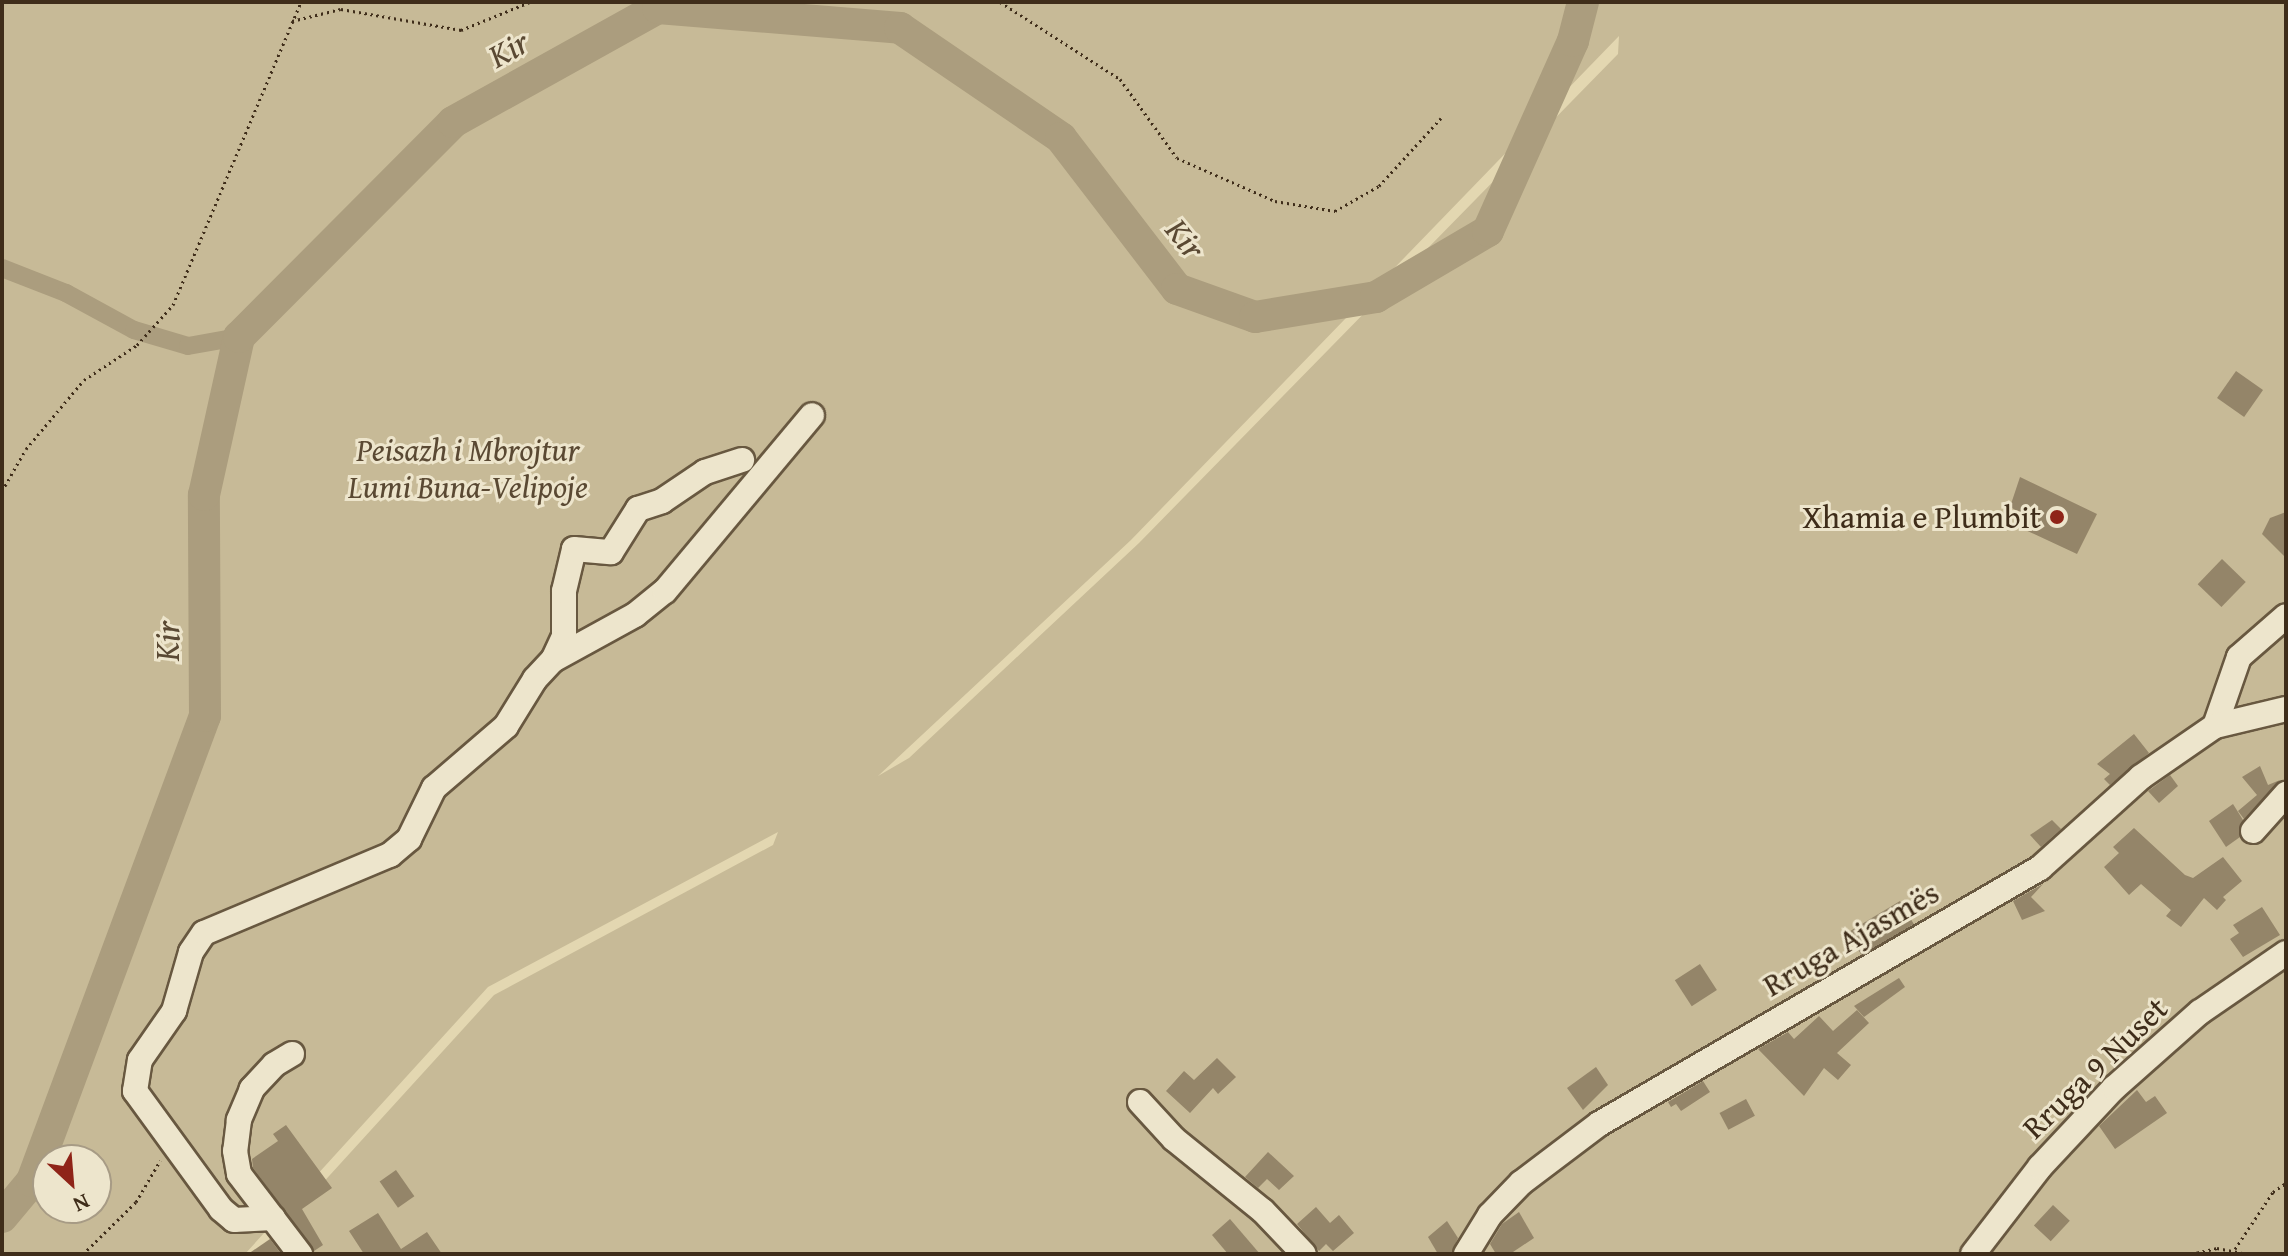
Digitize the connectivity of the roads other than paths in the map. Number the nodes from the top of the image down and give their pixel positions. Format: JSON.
{"nodes":[{"id":1,"x":812,"y":415,"type":"dead end"},
{"id":2,"x":742,"y":460,"type":"dead end"},
{"id":3,"x":2286,"y":616,"type":"edge"},
{"id":4,"x":553,"y":660,"type":"junction"},
{"id":5,"x":2286,"y":709,"type":"edge"},
{"id":6,"x":2215,"y":726,"type":"junction"},
{"id":7,"x":2286,"y":794,"type":"edge"},
{"id":8,"x":2253,"y":831,"type":"dead end"},
{"id":9,"x":2286,"y":953,"type":"edge"},
{"id":10,"x":292,"y":1054,"type":"dead end"},
{"id":11,"x":1140,"y":1102,"type":"dead end"},
{"id":12,"x":273,"y":1218,"type":"junction"},
{"id":13,"x":300,"y":1254,"type":"edge"},
{"id":14,"x":1304,"y":1254,"type":"edge"},
{"id":15,"x":1466,"y":1254,"type":"edge"},
{"id":16,"x":1973,"y":1254,"type":"edge"}],
"edges":[{"from":1,"to":4,"type":"street"},
{"from":2,"to":4,"type":"street"},
{"from":3,"to":6,"type":"street"},
{"from":4,"to":12,"type":"street"},
{"from":5,"to":6,"type":"street","name":"Rruga Ajasmës"},
{"from":6,"to":15,"type":"street","name":"Rruga Ajasmës"},
{"from":7,"to":8,"type":"street"},
{"from":9,"to":16,"type":"street","name":"Rruga 9 Nuset"},
{"from":10,"to":12,"type":"street"},
{"from":11,"to":14,"type":"street"},
{"from":12,"to":13,"type":"street"}]}
